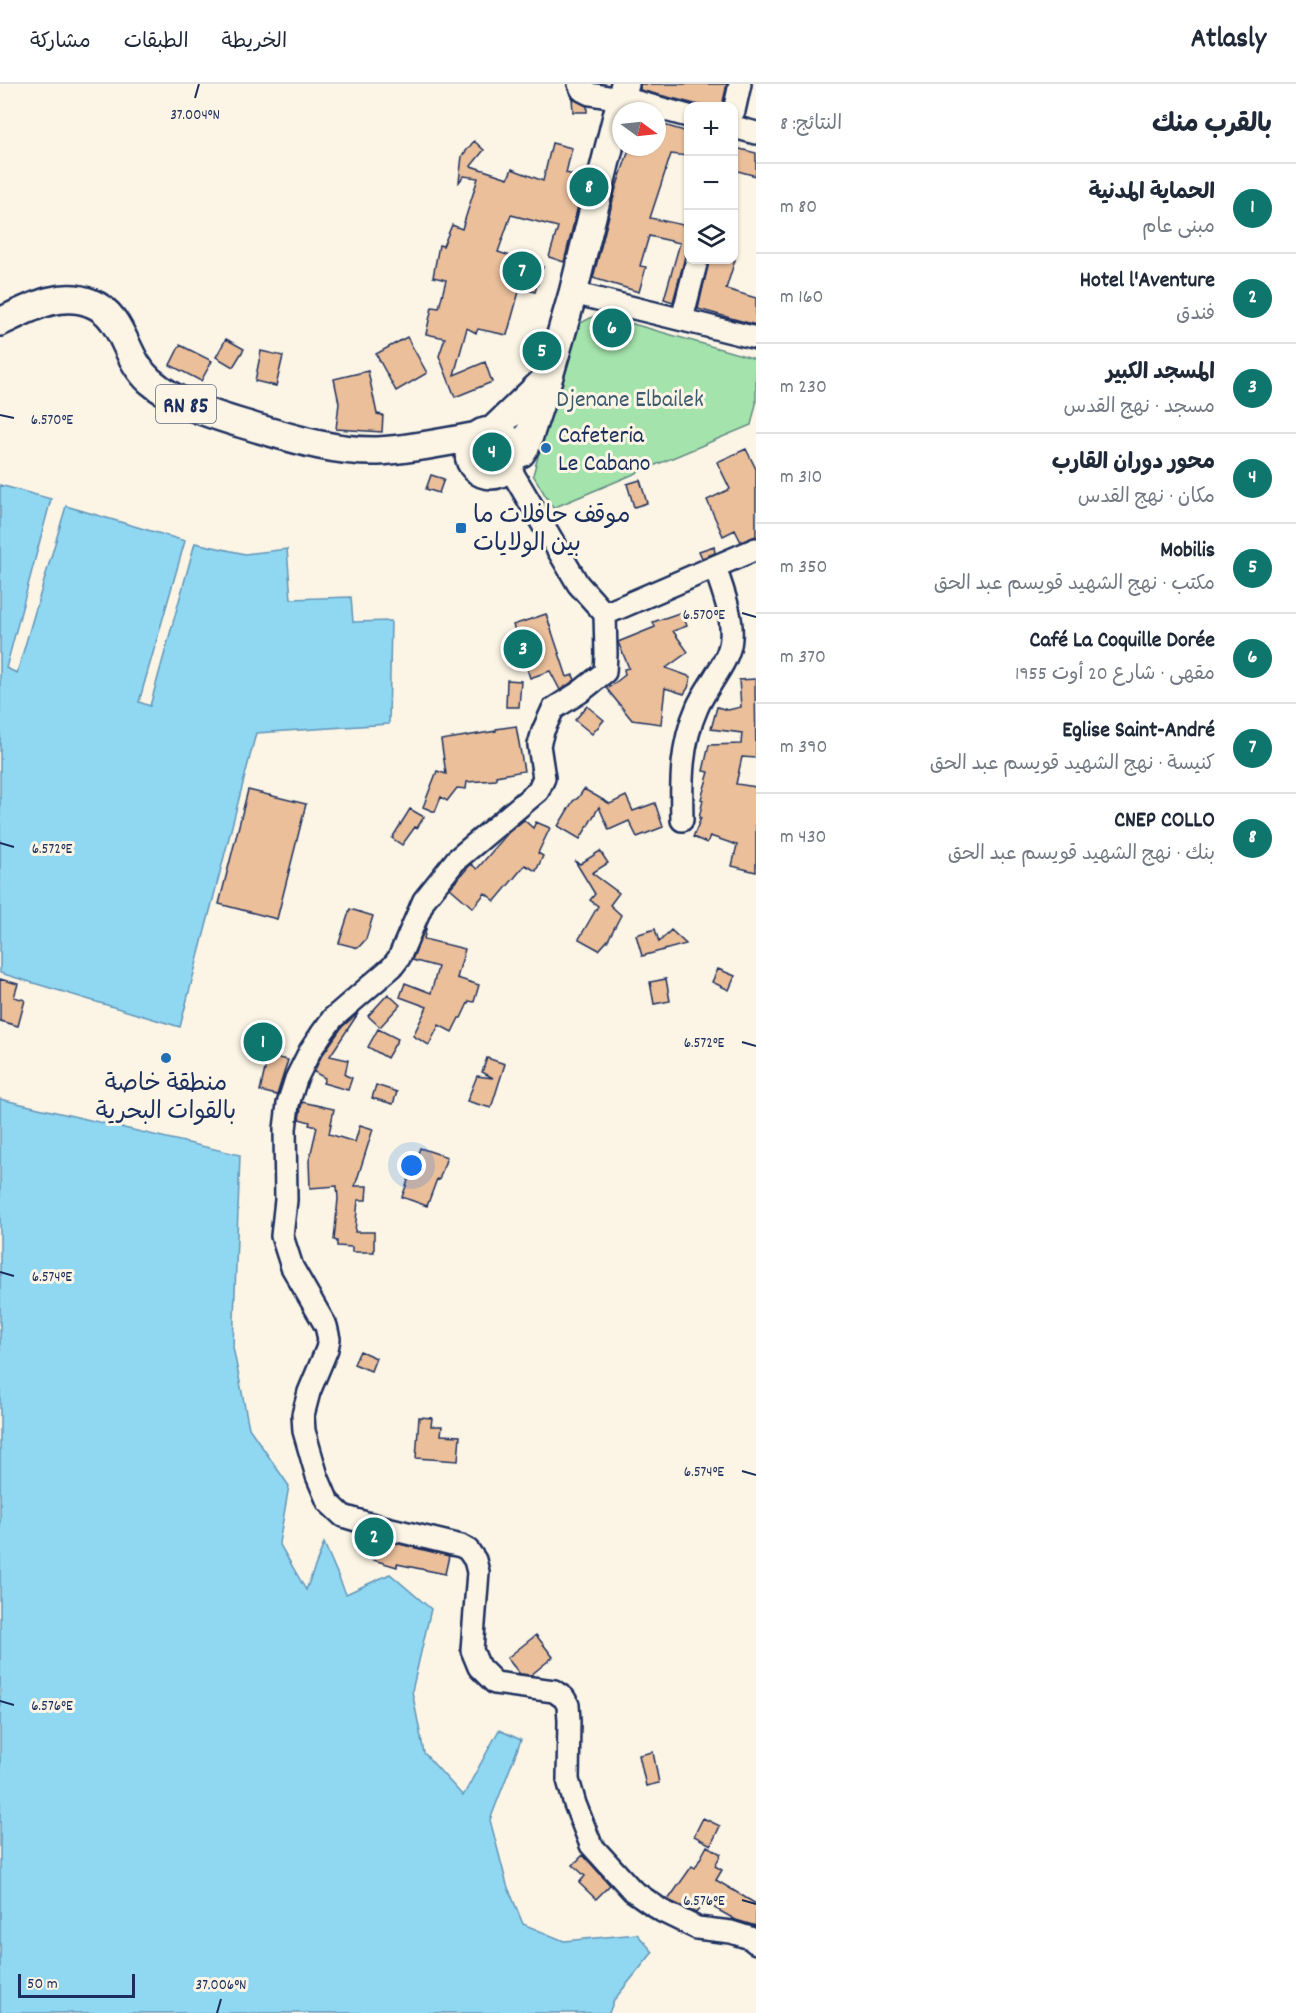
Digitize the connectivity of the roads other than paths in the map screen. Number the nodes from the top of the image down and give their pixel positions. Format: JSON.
{"nodes":[{"id":1,"x":579,"y":84,"type":"edge"},
{"id":2,"x":740,"y":84,"type":"edge"},
{"id":3,"x":623,"y":92,"type":"edge"},
{"id":4,"x":736,"y":102,"type":"edge"},
{"id":5,"x":684,"y":115,"type":"edge"},
{"id":6,"x":738,"y":128,"type":"edge"},
{"id":7,"x":756,"y":133,"type":"edge"},
{"id":8,"x":696,"y":264,"type":"edge"},
{"id":9,"x":573,"y":293,"type":"junction"},
{"id":10,"x":682,"y":319,"type":"junction"},
{"id":11,"x":0,"y":322,"type":"edge"},
{"id":12,"x":756,"y":338,"type":"edge"},
{"id":13,"x":549,"y":376,"type":"junction"},
{"id":14,"x":485,"y":434,"type":"junction"},
{"id":15,"x":420,"y":447,"type":"junction"},
{"id":16,"x":511,"y":461,"type":"junction"},
{"id":17,"x":476,"y":469,"type":"junction"},
{"id":18,"x":756,"y":549,"type":"edge"},
{"id":19,"x":716,"y":567,"type":"junction"},
{"id":20,"x":605,"y":614,"type":"junction"},
{"id":21,"x":681,"y":820,"type":"dead end"},
{"id":22,"x":756,"y":1943,"type":"edge"}],
"edges":[{"from":1,"to":3,"type":"street"},
{"from":2,"to":4,"type":"street"},
{"from":3,"to":5,"type":"street"},
{"from":3,"to":9,"type":"main road"},
{"from":6,"to":7,"type":"street"},
{"from":8,"to":10,"type":"street"},
{"from":9,"to":10,"type":"street"},
{"from":9,"to":13,"type":"main road"},
{"from":10,"to":12,"type":"street"},
{"from":11,"to":15,"type":"main road","number":"RN 85"},
{"from":13,"to":14,"type":"main road"},
{"from":13,"to":16,"type":"main road"},
{"from":14,"to":15,"type":"main road","number":"RN 85"},
{"from":14,"to":16,"type":"main road"},
{"from":14,"to":17,"type":"main road"},
{"from":15,"to":17,"type":"main road","number":"RN 85"},
{"from":16,"to":17,"type":"main road"},
{"from":16,"to":20,"type":"street"},
{"from":18,"to":19,"type":"street"},
{"from":19,"to":20,"type":"street"},
{"from":19,"to":21,"type":"street"},
{"from":20,"to":22,"type":"street"}]}
